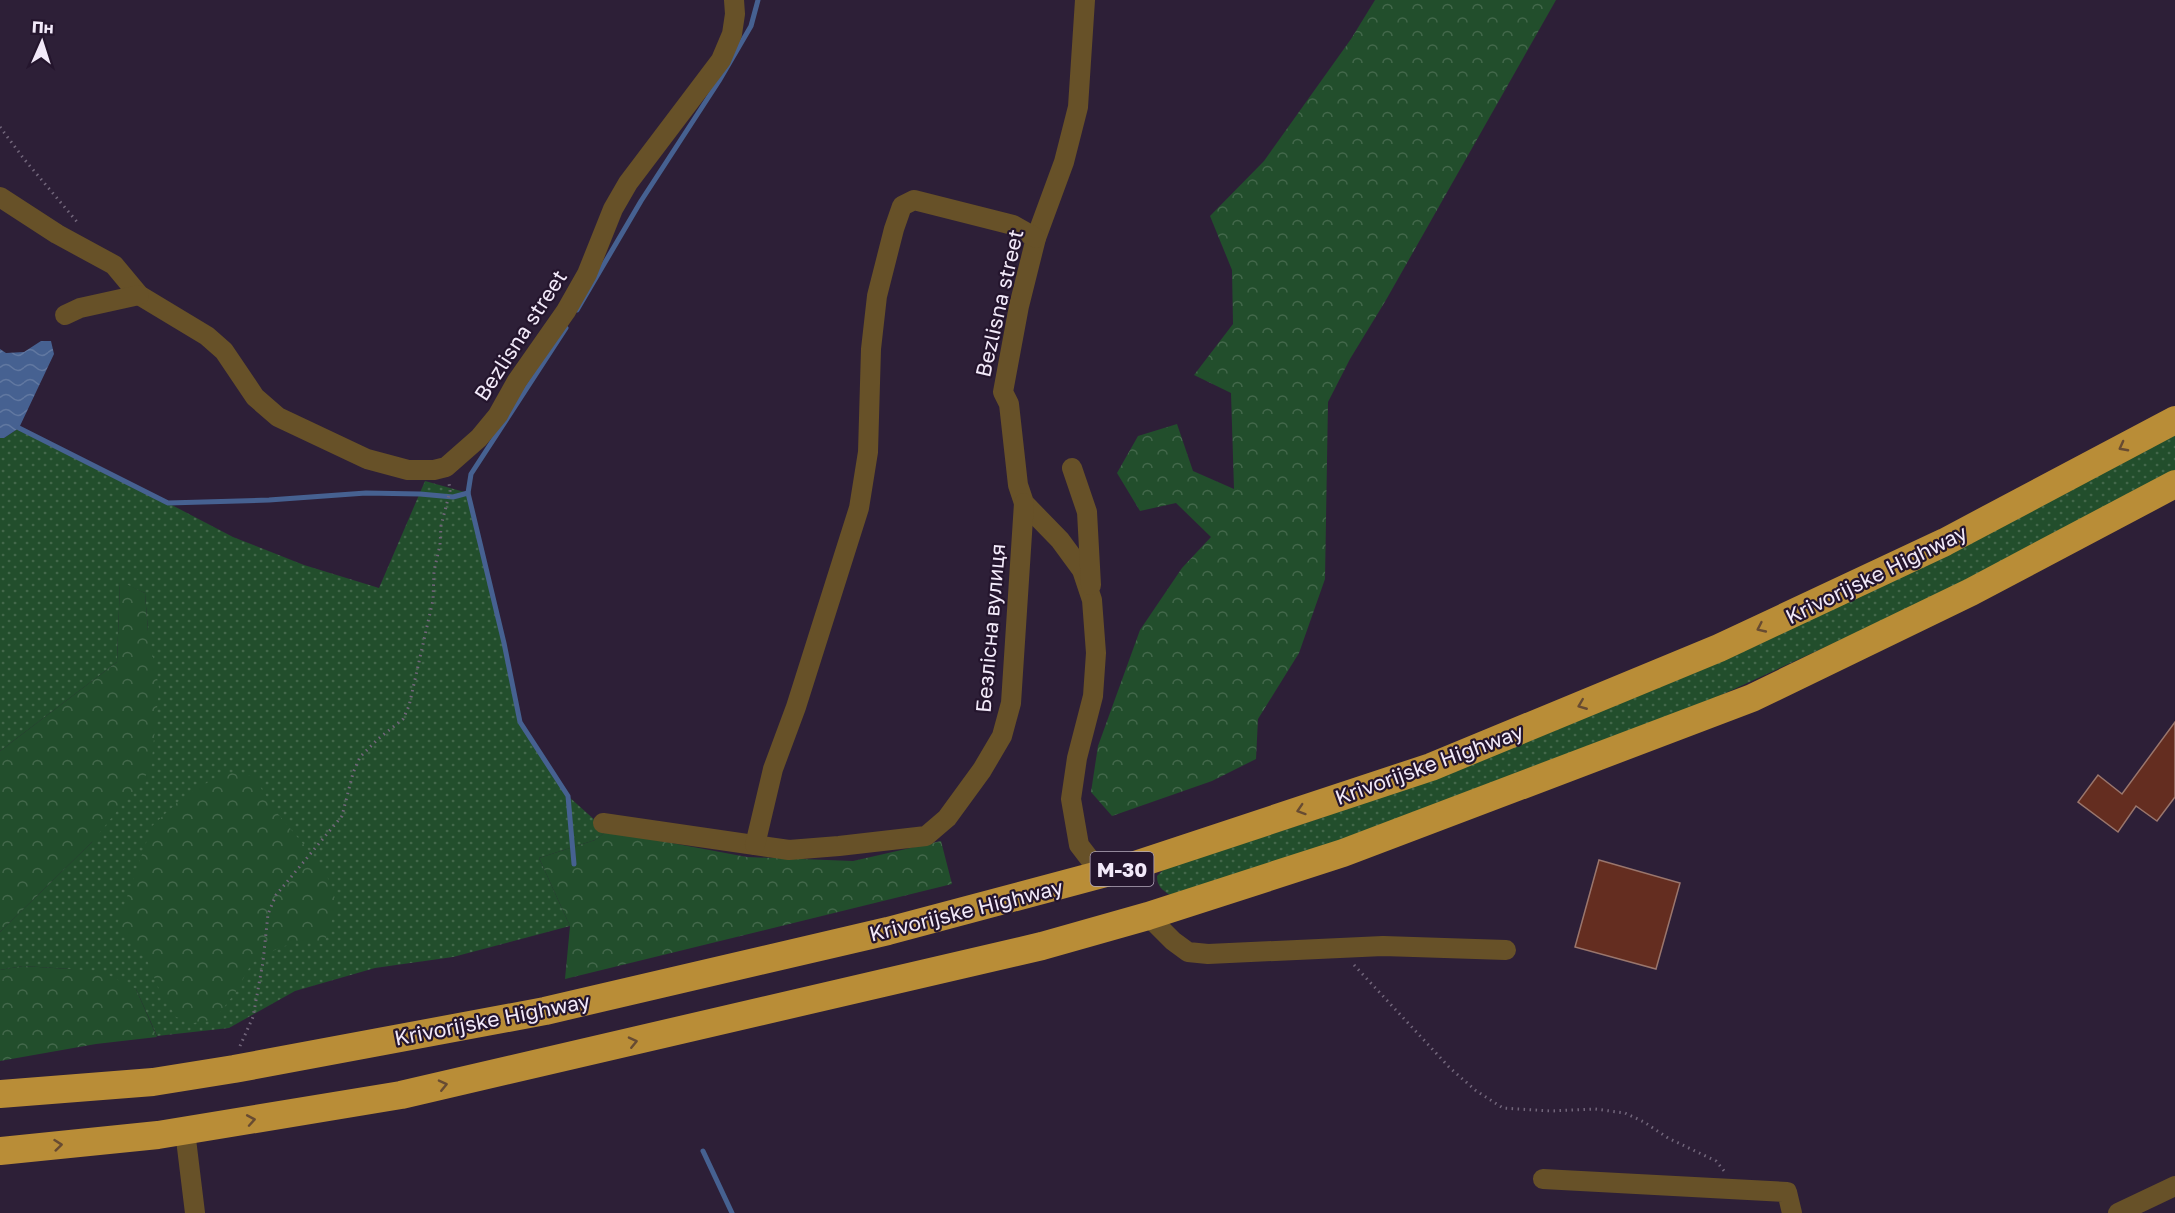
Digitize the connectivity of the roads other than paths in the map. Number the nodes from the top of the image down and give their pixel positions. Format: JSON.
{"nodes":[{"id":1,"x":734,"y":0,"type":"edge"},
{"id":2,"x":1085,"y":0,"type":"edge"},
{"id":3,"x":0,"y":197,"type":"edge"},
{"id":4,"x":1036,"y":238,"type":"junction"},
{"id":5,"x":139,"y":295,"type":"junction"},
{"id":6,"x":65,"y":315,"type":"dead end"},
{"id":7,"x":2175,"y":420,"type":"edge"},
{"id":8,"x":1072,"y":468,"type":"dead end"},
{"id":9,"x":2175,"y":484,"type":"edge"},
{"id":10,"x":1024,"y":503,"type":"junction"},
{"id":11,"x":1092,"y":600,"type":"junction"},
{"id":12,"x":603,"y":823,"type":"dead end"},
{"id":13,"x":755,"y":845,"type":"junction"},
{"id":14,"x":1102,"y":875,"type":"junction"},
{"id":15,"x":1148,"y":916,"type":"junction"},
{"id":16,"x":1506,"y":950,"type":"dead end"},
{"id":17,"x":0,"y":1094,"type":"edge"},
{"id":18,"x":185,"y":1131,"type":"junction"},
{"id":19,"x":0,"y":1151,"type":"edge"},
{"id":20,"x":1543,"y":1179,"type":"dead end"},
{"id":21,"x":2175,"y":1186,"type":"edge"},
{"id":22,"x":195,"y":1213,"type":"edge"},
{"id":23,"x":1792,"y":1213,"type":"edge"},
{"id":24,"x":2118,"y":1213,"type":"edge"}],
"edges":[{"from":1,"to":5,"type":"street","name":"Bezlisna street"},
{"from":2,"to":4,"type":"street","name":"Bezlisna street"},
{"from":3,"to":5,"type":"street"},
{"from":4,"to":10,"type":"street","name":"Bezlisna street"},
{"from":4,"to":13,"type":"street"},
{"from":5,"to":6,"type":"street"},
{"from":7,"to":14,"type":"highway","name":"Krivorijske Highway","number":"М-30","one_way":true},
{"from":8,"to":11,"type":"street"},
{"from":9,"to":15,"type":"highway","number":"М-30"},
{"from":10,"to":11,"type":"street"},
{"from":10,"to":13,"type":"street","name":"Безлісна вулиця"},
{"from":11,"to":14,"type":"street"},
{"from":12,"to":13,"type":"street","name":"Безлісна вулиця"},
{"from":14,"to":17,"type":"highway","name":"Krivorijske Highway","number":"М-30"},
{"from":15,"to":16,"type":"street"},
{"from":18,"to":15,"type":"highway","number":"М-30","one_way":true},
{"from":19,"to":18,"type":"highway","number":"М-30","one_way":true},
{"from":18,"to":22,"type":"street"},
{"from":20,"to":23,"type":"street"},
{"from":21,"to":24,"type":"street"}]}
